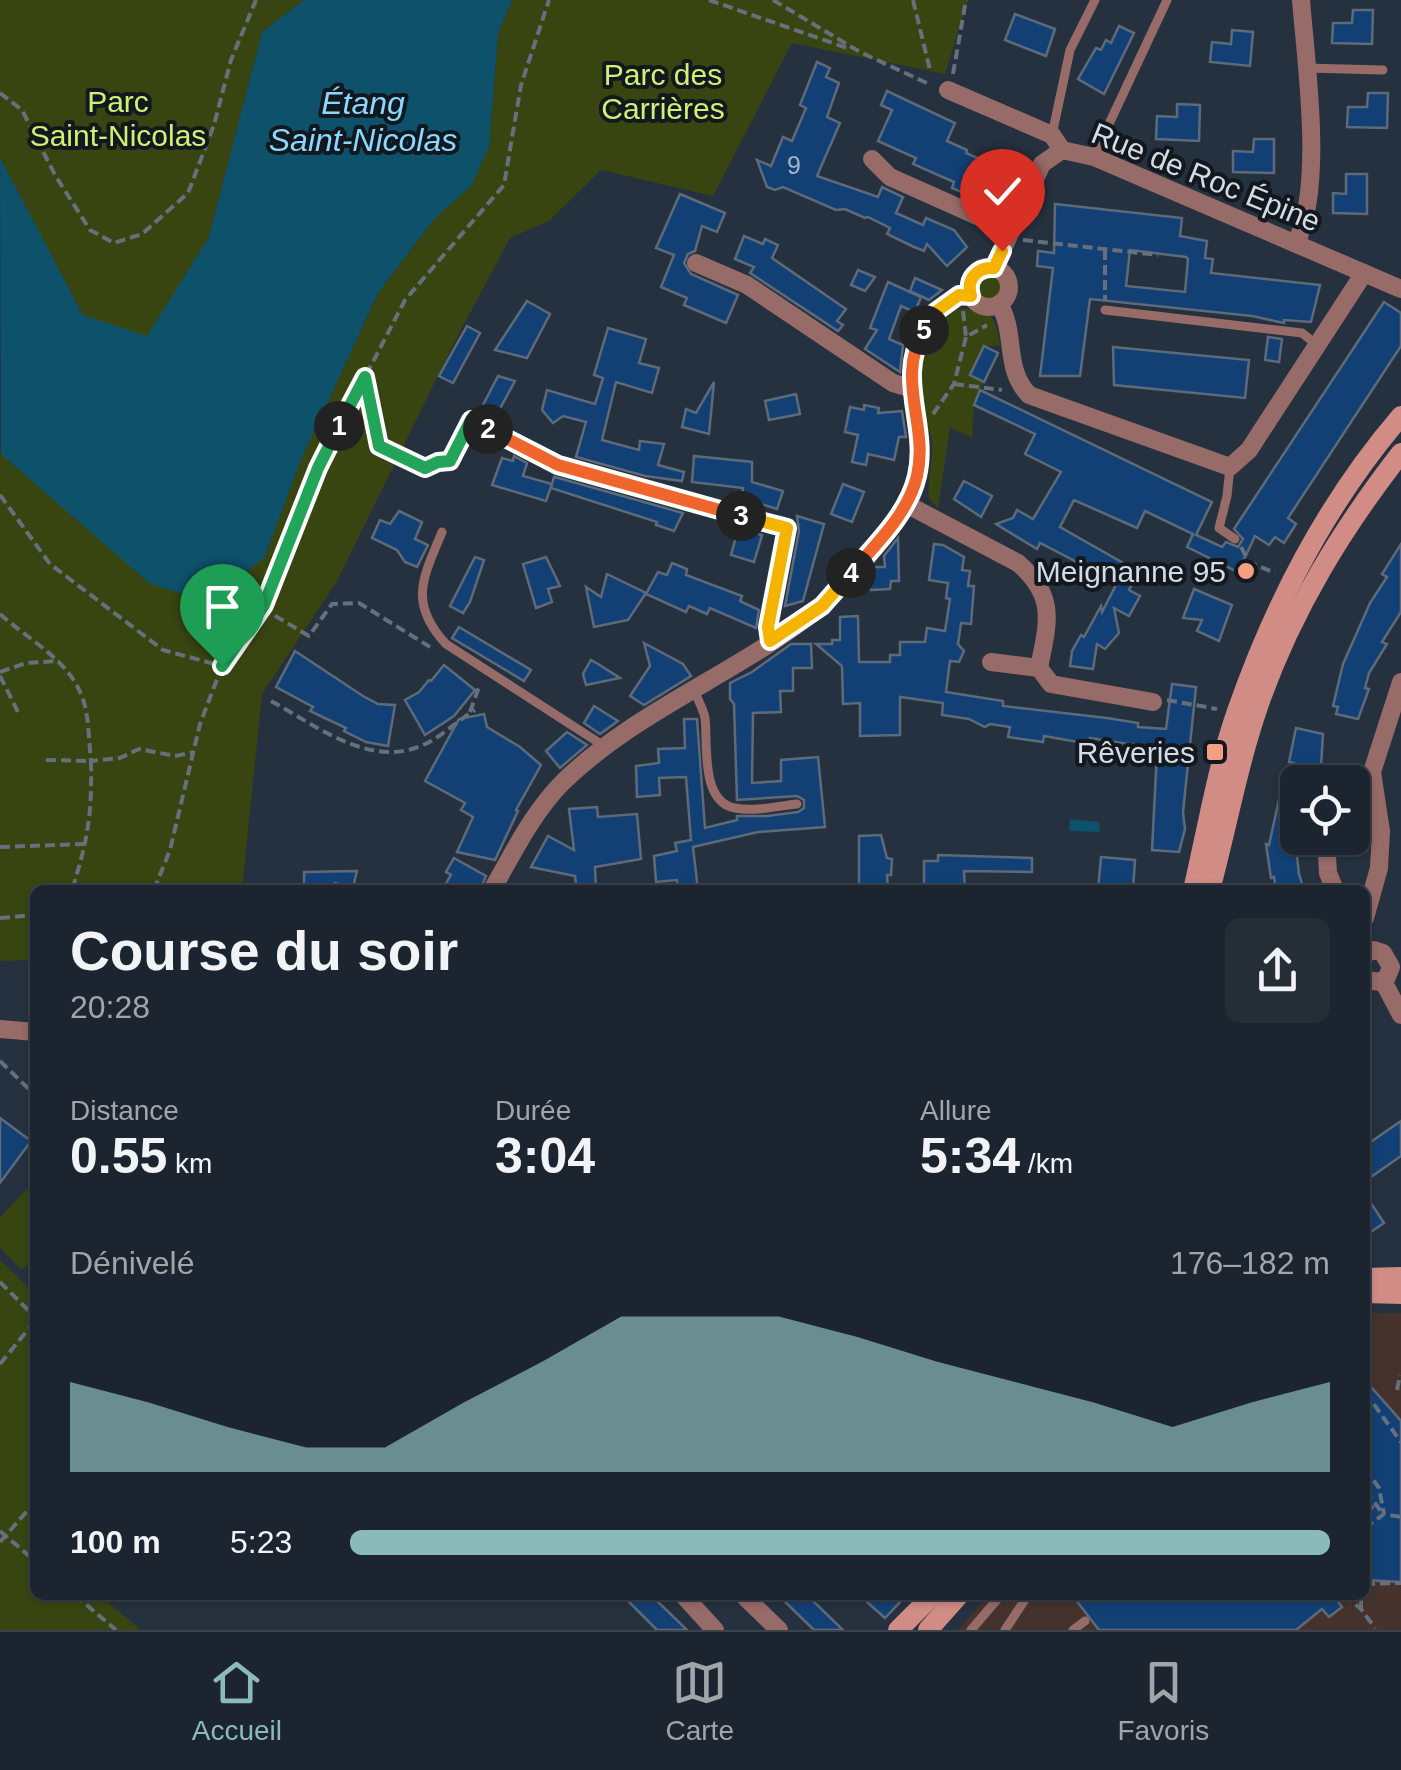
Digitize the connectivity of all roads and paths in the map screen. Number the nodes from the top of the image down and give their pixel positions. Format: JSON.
{"nodes":[{"id":1,"x":256,"y":0,"type":"edge"},
{"id":2,"x":549,"y":0,"type":"edge"},
{"id":3,"x":709,"y":0,"type":"edge"},
{"id":4,"x":772,"y":0,"type":"edge"},
{"id":5,"x":913,"y":0,"type":"edge"},
{"id":6,"x":966,"y":0,"type":"edge"},
{"id":7,"x":1095,"y":0,"type":"edge"},
{"id":8,"x":1167,"y":0,"type":"edge"},
{"id":9,"x":1301,"y":0,"type":"edge"},
{"id":10,"x":860,"y":52,"type":"junction"},
{"id":11,"x":1306,"y":68,"type":"junction"},
{"id":12,"x":930,"y":70,"type":"dead end"},
{"id":13,"x":1383,"y":70,"type":"dead end"},
{"id":14,"x":948,"y":90,"type":"junction"},
{"id":15,"x":0,"y":93,"type":"edge"},
{"id":16,"x":1057,"y":143,"type":"junction"},
{"id":17,"x":1094,"y":157,"type":"junction"},
{"id":18,"x":872,"y":159,"type":"dead end"},
{"id":19,"x":1015,"y":235,"type":"junction"},
{"id":20,"x":1296,"y":243,"type":"junction"},
{"id":21,"x":1105,"y":250,"type":"junction"},
{"id":22,"x":1158,"y":255,"type":"dead end"},
{"id":23,"x":696,"y":264,"type":"dead end"},
{"id":24,"x":994,"y":268,"type":"junction"},
{"id":25,"x":1364,"y":272,"type":"junction"},
{"id":26,"x":1401,"y":288,"type":"edge"},
{"id":27,"x":967,"y":302,"type":"junction"},
{"id":28,"x":1105,"y":310,"type":"joint"},
{"id":29,"x":996,"y":313,"type":"junction"},
{"id":30,"x":966,"y":337,"type":"junction"},
{"id":31,"x":1317,"y":344,"type":"junction"},
{"id":32,"x":365,"y":377,"type":"junction"},
{"id":33,"x":954,"y":384,"type":"junction"},
{"id":34,"x":910,"y":388,"type":"junction"},
{"id":35,"x":1002,"y":390,"type":"dead end"},
{"id":36,"x":934,"y":414,"type":"dead end"},
{"id":37,"x":1401,"y":416,"type":"edge"},
{"id":38,"x":1401,"y":453,"type":"edge"},
{"id":39,"x":438,"y":462,"type":"joint"},
{"id":40,"x":1230,"y":467,"type":"junction"},
{"id":41,"x":0,"y":495,"type":"edge"},
{"id":42,"x":908,"y":504,"type":"junction"},
{"id":43,"x":442,"y":532,"type":"dead end"},
{"id":44,"x":1236,"y":539,"type":"joint"},
{"id":45,"x":1279,"y":575,"type":"dead end"},
{"id":46,"x":262,"y":608,"type":"junction"},
{"id":47,"x":0,"y":614,"type":"edge"},
{"id":48,"x":770,"y":641,"type":"junction"},
{"id":49,"x":434,"y":650,"type":"dead end"},
{"id":50,"x":60,"y":661,"type":"junction"},
{"id":51,"x":990,"y":662,"type":"dead end"},
{"id":52,"x":222,"y":666,"type":"junction"},
{"id":53,"x":1039,"y":668,"type":"junction"},
{"id":54,"x":0,"y":674,"type":"edge"},
{"id":55,"x":481,"y":680,"type":"dead end"},
{"id":56,"x":1401,"y":682,"type":"edge"},
{"id":57,"x":693,"y":689,"type":"junction"},
{"id":58,"x":271,"y":701,"type":"dead end"},
{"id":59,"x":1153,"y":702,"type":"joint"},
{"id":60,"x":18,"y":712,"type":"dead end"},
{"id":61,"x":1226,"y":712,"type":"dead end"},
{"id":62,"x":604,"y":746,"type":"junction"},
{"id":63,"x":194,"y":752,"type":"junction"},
{"id":64,"x":46,"y":760,"type":"dead end"},
{"id":65,"x":91,"y":762,"type":"junction"},
{"id":66,"x":1372,"y":772,"type":"joint"},
{"id":67,"x":798,"y":804,"type":"dead end"},
{"id":68,"x":87,"y":844,"type":"junction"},
{"id":69,"x":0,"y":846,"type":"edge"},
{"id":70,"x":1327,"y":855,"type":"edge"},
{"id":71,"x":74,"y":885,"type":"edge"},
{"id":72,"x":156,"y":885,"type":"edge"},
{"id":73,"x":495,"y":885,"type":"edge"},
{"id":74,"x":1194,"y":885,"type":"edge"},
{"id":75,"x":1211,"y":885,"type":"edge"},
{"id":76,"x":1333,"y":885,"type":"edge"},
{"id":77,"x":1370,"y":899,"type":"edge"},
{"id":78,"x":30,"y":915,"type":"edge"},
{"id":79,"x":0,"y":918,"type":"edge"},
{"id":80,"x":1370,"y":948,"type":"edge"},
{"id":81,"x":1385,"y":974,"type":"edge"},
{"id":82,"x":1401,"y":1015,"type":"edge"},
{"id":83,"x":0,"y":1029,"type":"edge"},
{"id":84,"x":30,"y":1032,"type":"edge"},
{"id":85,"x":0,"y":1062,"type":"edge"},
{"id":86,"x":30,"y":1090,"type":"edge"},
{"id":87,"x":1370,"y":1278,"type":"edge"},
{"id":88,"x":1401,"y":1278,"type":"edge"},
{"id":89,"x":0,"y":1282,"type":"edge"},
{"id":90,"x":1370,"y":1293,"type":"edge"},
{"id":91,"x":1401,"y":1294,"type":"edge"},
{"id":92,"x":30,"y":1314,"type":"edge"},
{"id":93,"x":30,"y":1325,"type":"edge"},
{"id":94,"x":0,"y":1364,"type":"edge"},
{"id":95,"x":1400,"y":1375,"type":"edge"},
{"id":96,"x":1397,"y":1390,"type":"dead end"},
{"id":97,"x":1370,"y":1398,"type":"edge"},
{"id":98,"x":1384,"y":1402,"type":"dead end"},
{"id":99,"x":1378,"y":1407,"type":"junction"},
{"id":100,"x":1401,"y":1442,"type":"edge"},
{"id":101,"x":1370,"y":1475,"type":"edge"},
{"id":102,"x":1370,"y":1497,"type":"edge"},
{"id":103,"x":1370,"y":1506,"type":"edge"},
{"id":104,"x":30,"y":1508,"type":"edge"},
{"id":105,"x":1384,"y":1514,"type":"junction"},
{"id":106,"x":1401,"y":1518,"type":"edge"},
{"id":107,"x":1370,"y":1524,"type":"edge"},
{"id":108,"x":0,"y":1531,"type":"edge"},
{"id":109,"x":6,"y":1536,"type":"junction"},
{"id":110,"x":0,"y":1542,"type":"edge"},
{"id":111,"x":30,"y":1557,"type":"edge"},
{"id":112,"x":1401,"y":1583,"type":"edge"},
{"id":113,"x":1370,"y":1584,"type":"edge"},
{"id":114,"x":81,"y":1600,"type":"edge"},
{"id":115,"x":688,"y":1600,"type":"edge"},
{"id":116,"x":746,"y":1600,"type":"edge"},
{"id":117,"x":928,"y":1600,"type":"edge"},
{"id":118,"x":954,"y":1600,"type":"edge"},
{"id":119,"x":998,"y":1600,"type":"edge"},
{"id":120,"x":1025,"y":1600,"type":"edge"},
{"id":121,"x":1350,"y":1600,"type":"edge"},
{"id":122,"x":1361,"y":1600,"type":"edge"},
{"id":123,"x":1361,"y":1609,"type":"junction"},
{"id":124,"x":1085,"y":1621,"type":"dead end"},
{"id":125,"x":766,"y":1626,"type":"edge"},
{"id":126,"x":1374,"y":1628,"type":"edge"},
{"id":127,"x":116,"y":1630,"type":"edge"},
{"id":128,"x":715,"y":1630,"type":"edge"},
{"id":129,"x":898,"y":1630,"type":"edge"},
{"id":130,"x":928,"y":1630,"type":"edge"},
{"id":131,"x":971,"y":1630,"type":"edge"},
{"id":132,"x":1005,"y":1630,"type":"edge"},
{"id":133,"x":1073,"y":1630,"type":"edge"}],
"edges":[{"from":1,"to":15,"type":"path"},
{"from":2,"to":32,"type":"path"},
{"from":3,"to":10,"type":"path"},
{"from":4,"to":10,"type":"path"},
{"from":5,"to":12,"type":"path"},
{"from":6,"to":14,"type":"path"},
{"from":7,"to":16,"type":"lane"},
{"from":8,"to":17,"type":"lane"},
{"from":9,"to":11,"type":"street"},
{"from":10,"to":14,"type":"path"},
{"from":11,"to":13,"type":"lane"},
{"from":11,"to":20,"type":"street"},
{"from":14,"to":16,"type":"street"},
{"from":16,"to":17,"type":"street","name":"Rue de Roc Épine"},
{"from":16,"to":19,"type":"street","name":"Rue de Roc Épine"},
{"from":17,"to":20,"type":"street","name":"Rue de Roc Épine"},
{"from":18,"to":19,"type":"street"},
{"from":19,"to":21,"type":"path"},
{"from":19,"to":24,"type":"street","name":"Rue de Roc Épine"},
{"from":20,"to":25,"type":"street","name":"Rue de Roc Épine"},
{"from":21,"to":22,"type":"path"},
{"from":21,"to":28,"type":"path"},
{"from":23,"to":34,"type":"street"},
{"from":24,"to":27,"type":"street","name":"Rue de Roc Épine"},
{"from":24,"to":29,"type":"street"},
{"from":25,"to":26,"type":"street","name":"Rue de Roc Épine"},
{"from":25,"to":31,"type":"street"},
{"from":27,"to":29,"type":"street"},
{"from":27,"to":30,"type":"path"},
{"from":27,"to":34,"type":"street"},
{"from":28,"to":31,"type":"lane"},
{"from":29,"to":30,"type":"path"},
{"from":29,"to":40,"type":"street"},
{"from":30,"to":33,"type":"path"},
{"from":31,"to":40,"type":"street"},
{"from":32,"to":39,"type":"path"},
{"from":32,"to":46,"type":"path"},
{"from":33,"to":35,"type":"path"},
{"from":33,"to":36,"type":"path"},
{"from":34,"to":42,"type":"street"},
{"from":37,"to":74,"type":"street"},
{"from":38,"to":75,"type":"street"},
{"from":39,"to":48,"type":"street"},
{"from":40,"to":44,"type":"lane"},
{"from":41,"to":52,"type":"path"},
{"from":42,"to":48,"type":"street"},
{"from":42,"to":53,"type":"street"},
{"from":43,"to":62,"type":"lane"},
{"from":44,"to":45,"type":"path"},
{"from":46,"to":49,"type":"path"},
{"from":46,"to":52,"type":"path"},
{"from":47,"to":50,"type":"path"},
{"from":48,"to":57,"type":"street"},
{"from":50,"to":54,"type":"path"},
{"from":50,"to":65,"type":"path"},
{"from":51,"to":53,"type":"street"},
{"from":52,"to":63,"type":"path"},
{"from":53,"to":59,"type":"street"},
{"from":54,"to":60,"type":"path"},
{"from":55,"to":58,"type":"path"},
{"from":56,"to":66,"type":"street"},
{"from":57,"to":62,"type":"street"},
{"from":57,"to":67,"type":"lane"},
{"from":59,"to":61,"type":"path"},
{"from":62,"to":73,"type":"street"},
{"from":63,"to":65,"type":"path"},
{"from":63,"to":72,"type":"path"},
{"from":64,"to":65,"type":"path"},
{"from":65,"to":68,"type":"path"},
{"from":66,"to":77,"type":"street"},
{"from":68,"to":69,"type":"path"},
{"from":68,"to":71,"type":"path"},
{"from":70,"to":76,"type":"street"},
{"from":78,"to":79,"type":"path"},
{"from":80,"to":81,"type":"street"},
{"from":81,"to":82,"type":"street"},
{"from":83,"to":84,"type":"street"},
{"from":85,"to":86,"type":"path"},
{"from":87,"to":88,"type":"street"},
{"from":89,"to":92,"type":"path"},
{"from":90,"to":91,"type":"street"},
{"from":93,"to":94,"type":"path"},
{"from":95,"to":96,"type":"path"},
{"from":97,"to":99,"type":"path"},
{"from":98,"to":99,"type":"path"},
{"from":99,"to":100,"type":"path"},
{"from":101,"to":105,"type":"path"},
{"from":102,"to":105,"type":"path"},
{"from":103,"to":105,"type":"path"},
{"from":104,"to":109,"type":"path"},
{"from":105,"to":106,"type":"path"},
{"from":105,"to":107,"type":"path"},
{"from":108,"to":109,"type":"path"},
{"from":109,"to":110,"type":"path"},
{"from":109,"to":111,"type":"path"},
{"from":112,"to":113,"type":"path"},
{"from":114,"to":127,"type":"path"},
{"from":115,"to":128,"type":"street"},
{"from":116,"to":125,"type":"street"},
{"from":117,"to":129,"type":"street"},
{"from":118,"to":130,"type":"street"},
{"from":119,"to":131,"type":"lane"},
{"from":120,"to":132,"type":"lane"},
{"from":121,"to":123,"type":"path"},
{"from":122,"to":123,"type":"path"},
{"from":123,"to":126,"type":"path"},
{"from":124,"to":133,"type":"lane"}]}
